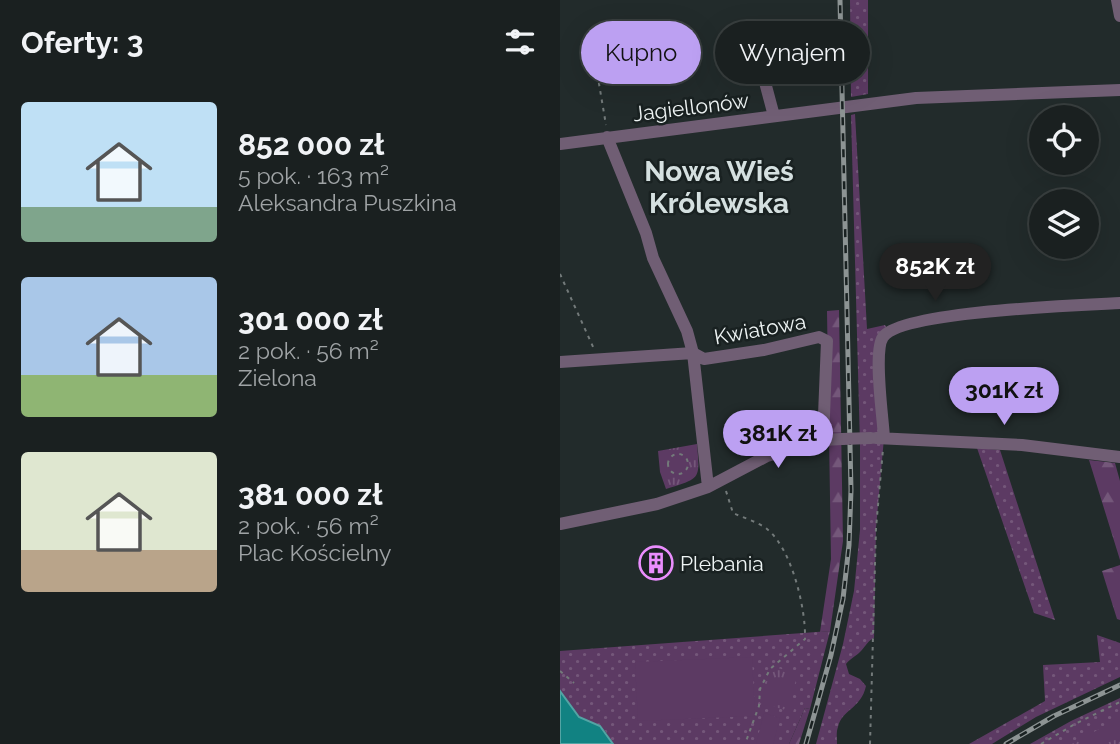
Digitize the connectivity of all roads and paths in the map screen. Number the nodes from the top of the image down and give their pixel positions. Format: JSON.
{"nodes":[{"id":1,"x":1116,"y":0,"type":"edge"},
{"id":2,"x":1120,"y":16,"type":"edge"},
{"id":3,"x":599,"y":84,"type":"edge"},
{"id":4,"x":765,"y":84,"type":"edge"},
{"id":5,"x":1120,"y":90,"type":"edge"},
{"id":6,"x":774,"y":116,"type":"junction"},
{"id":7,"x":607,"y":132,"type":"junction"},
{"id":8,"x":560,"y":144,"type":"edge"},
{"id":9,"x":560,"y":274,"type":"edge"},
{"id":10,"x":1120,"y":303,"type":"edge"},
{"id":11,"x":694,"y":353,"type":"junction"},
{"id":12,"x":599,"y":359,"type":"junction"},
{"id":13,"x":560,"y":362,"type":"edge"},
{"id":14,"x":877,"y":438,"type":"junction"},
{"id":15,"x":823,"y":440,"type":"junction"},
{"id":16,"x":1120,"y":457,"type":"edge"},
{"id":17,"x":688,"y":466,"type":"joint"},
{"id":18,"x":722,"y":478,"type":"junction"},
{"id":19,"x":708,"y":486,"type":"junction"},
{"id":20,"x":560,"y":524,"type":"edge"},
{"id":21,"x":560,"y":671,"type":"edge"},
{"id":22,"x":575,"y":683,"type":"dead end"},
{"id":23,"x":1120,"y":702,"type":"edge"},
{"id":24,"x":745,"y":744,"type":"edge"},
{"id":25,"x":870,"y":744,"type":"edge"},
{"id":26,"x":1041,"y":744,"type":"edge"}],
"edges":[{"from":1,"to":2,"type":"street"},
{"from":3,"to":7,"type":"path"},
{"from":4,"to":6,"type":"street"},
{"from":5,"to":6,"type":"street","name":"Jagiellonów"},
{"from":6,"to":7,"type":"street","name":"Jagiellonów"},
{"from":7,"to":8,"type":"street","name":"Jagiellonów"},
{"from":7,"to":11,"type":"street"},
{"from":9,"to":12,"type":"path"},
{"from":10,"to":14,"type":"street"},
{"from":11,"to":12,"type":"street","name":"Kwiatowa"},
{"from":11,"to":15,"type":"street","name":"Kwiatowa"},
{"from":11,"to":19,"type":"street"},
{"from":12,"to":13,"type":"street","name":"Kwiatowa"},
{"from":14,"to":15,"type":"street","bridge":true},
{"from":14,"to":16,"type":"street"},
{"from":14,"to":25,"type":"path"},
{"from":15,"to":18,"type":"street"},
{"from":17,"to":17,"type":"path"},
{"from":18,"to":19,"type":"street"},
{"from":18,"to":24,"type":"path"},
{"from":19,"to":20,"type":"street"},
{"from":21,"to":22,"type":"path"},
{"from":23,"to":26,"type":"path"}]}
